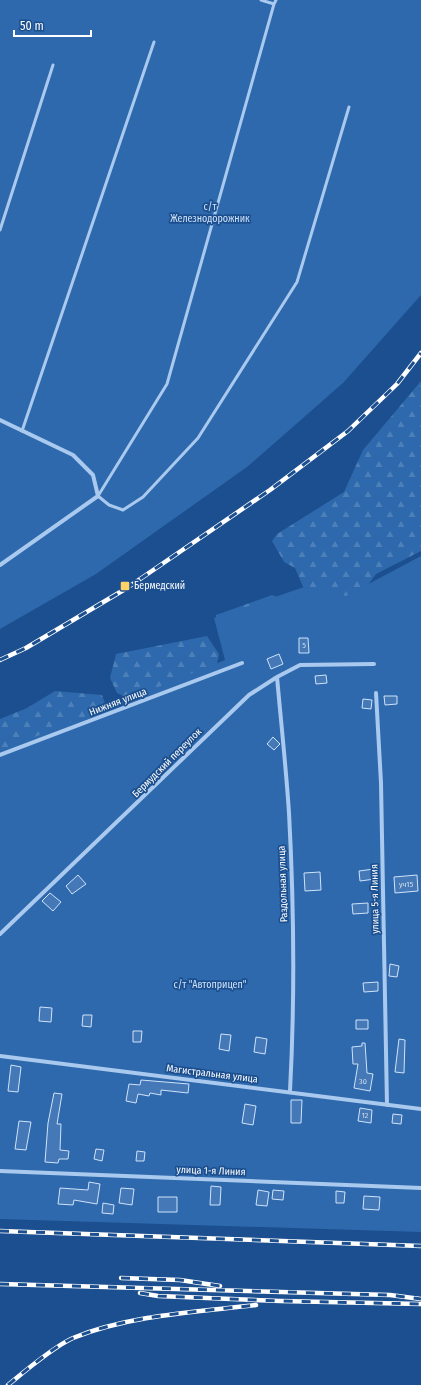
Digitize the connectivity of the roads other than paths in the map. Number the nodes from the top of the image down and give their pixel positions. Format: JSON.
{"nodes":[{"id":1,"x":261,"y":0,"type":"edge"},
{"id":2,"x":276,"y":0,"type":"edge"},
{"id":3,"x":274,"y":4,"type":"junction"},
{"id":4,"x":154,"y":42,"type":"dead end"},
{"id":5,"x":53,"y":65,"type":"dead end"},
{"id":6,"x":349,"y":107,"type":"dead end"},
{"id":7,"x":0,"y":230,"type":"edge"},
{"id":8,"x":0,"y":420,"type":"edge"},
{"id":9,"x":22,"y":431,"type":"junction"},
{"id":10,"x":98,"y":496,"type":"junction"},
{"id":11,"x":0,"y":565,"type":"edge"},
{"id":12,"x":242,"y":663,"type":"dead end"},
{"id":13,"x":374,"y":664,"type":"dead end"},
{"id":14,"x":277,"y":677,"type":"junction"},
{"id":15,"x":376,"y":693,"type":"dead end"},
{"id":16,"x":0,"y":755,"type":"edge"},
{"id":17,"x":0,"y":934,"type":"edge"},
{"id":18,"x":0,"y":1056,"type":"edge"},
{"id":19,"x":290,"y":1091,"type":"junction"},
{"id":20,"x":387,"y":1104,"type":"junction"},
{"id":21,"x":421,"y":1109,"type":"edge"},
{"id":22,"x":0,"y":1171,"type":"edge"},
{"id":23,"x":421,"y":1188,"type":"edge"}],
"edges":[{"from":1,"to":3,"type":"lane"},
{"from":2,"to":3,"type":"lane"},
{"from":3,"to":10,"type":"lane"},
{"from":4,"to":9,"type":"lane"},
{"from":5,"to":7,"type":"lane"},
{"from":6,"to":10,"type":"lane"},
{"from":8,"to":9,"type":"street"},
{"from":9,"to":10,"type":"street"},
{"from":10,"to":11,"type":"street"},
{"from":12,"to":16,"type":"street","name":"Нижняя улица"},
{"from":13,"to":14,"type":"street","name":"Бермудский переулок"},
{"from":14,"to":17,"type":"street","name":"Бермудский переулок"},
{"from":14,"to":19,"type":"street","name":"Раздольная улица"},
{"from":15,"to":20,"type":"street","name":"улица 5-я Линия"},
{"from":18,"to":19,"type":"street","name":"Магистральная улица"},
{"from":19,"to":20,"type":"street","name":"Магистральная улица"},
{"from":20,"to":21,"type":"street","name":"Магистральная улица"},
{"from":22,"to":23,"type":"street","name":"улица 1-я Линия"}]}
